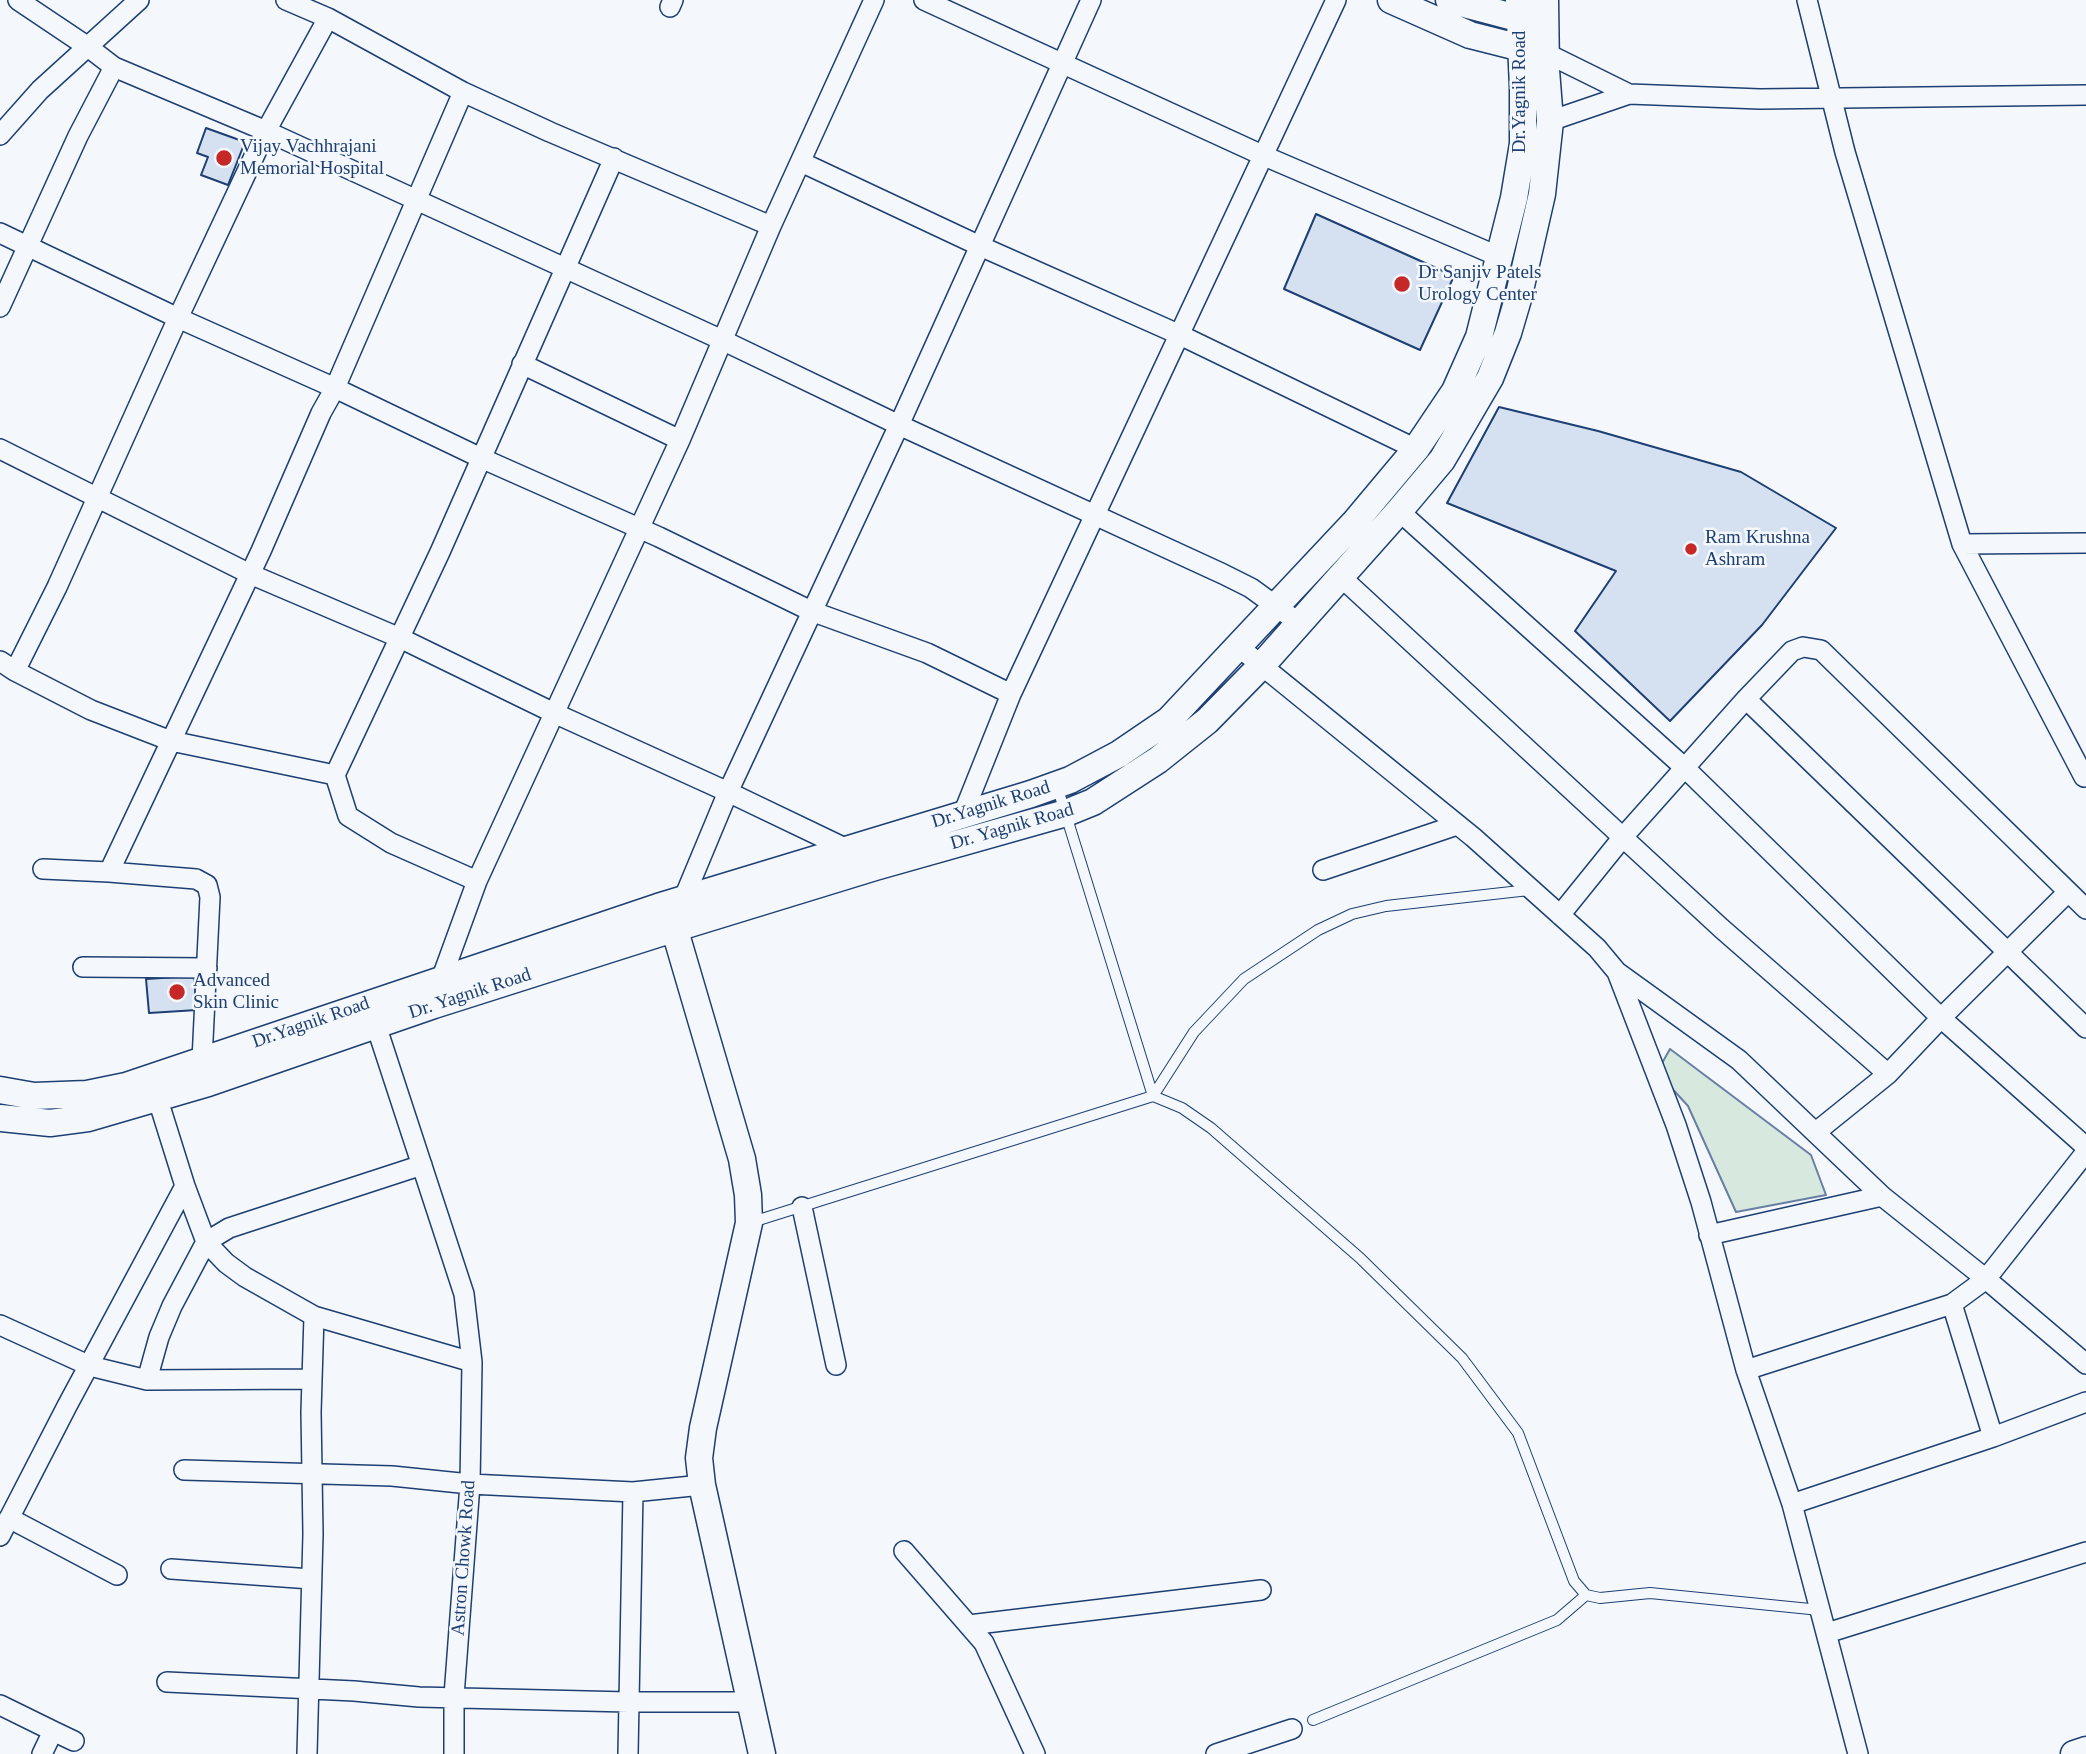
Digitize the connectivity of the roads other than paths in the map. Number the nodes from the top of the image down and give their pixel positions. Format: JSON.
{"nodes":[{"id":1,"x":18,"y":0,"type":"edge"},
{"id":2,"x":139,"y":0,"type":"edge"},
{"id":3,"x":286,"y":0,"type":"edge"},
{"id":4,"x":874,"y":0,"type":"edge"},
{"id":5,"x":924,"y":0,"type":"edge"},
{"id":6,"x":1091,"y":0,"type":"edge"},
{"id":7,"x":1336,"y":0,"type":"edge"},
{"id":8,"x":1391,"y":0,"type":"edge"},
{"id":9,"x":1450,"y":0,"type":"edge"},
{"id":10,"x":1807,"y":0,"type":"edge"},
{"id":11,"x":1519,"y":9,"type":"edge"},
{"id":12,"x":1545,"y":13,"type":"edge"},
{"id":13,"x":328,"y":18,"type":"junction"},
{"id":14,"x":88,"y":47,"type":"junction"},
{"id":15,"x":1520,"y":48,"type":"junction"},
{"id":16,"x":1546,"y":53,"type":"junction"},
{"id":17,"x":1063,"y":64,"type":"junction"},
{"id":18,"x":114,"y":67,"type":"junction"},
{"id":19,"x":463,"y":92,"type":"junction"},
{"id":20,"x":1629,"y":94,"type":"junction"},
{"id":21,"x":2086,"y":95,"type":"edge"},
{"id":22,"x":1831,"y":99,"type":"junction"},
{"id":23,"x":1550,"y":121,"type":"junction"},
{"id":24,"x":266,"y":131,"type":"junction"},
{"id":25,"x":0,"y":135,"type":"edge"},
{"id":26,"x":1262,"y":155,"type":"junction"},
{"id":27,"x":614,"y":159,"type":"junction"},
{"id":28,"x":801,"y":162,"type":"junction"},
{"id":29,"x":415,"y":201,"type":"junction"},
{"id":30,"x":771,"y":226,"type":"junction"},
{"id":31,"x":0,"y":233,"type":"edge"},
{"id":32,"x":980,"y":246,"type":"junction"},
{"id":33,"x":28,"y":247,"type":"junction"},
{"id":34,"x":1500,"y":257,"type":"junction"},
{"id":35,"x":566,"y":269,"type":"junction"},
{"id":36,"x":0,"y":307,"type":"edge"},
{"id":37,"x":178,"y":318,"type":"junction"},
{"id":38,"x":1178,"y":334,"type":"junction"},
{"id":39,"x":722,"y":340,"type":"junction"},
{"id":40,"x":522,"y":364,"type":"junction"},
{"id":41,"x":335,"y":388,"type":"junction"},
{"id":42,"x":898,"y":425,"type":"junction"},
{"id":43,"x":680,"y":440,"type":"junction"},
{"id":44,"x":0,"y":449,"type":"edge"},
{"id":45,"x":1416,"y":449,"type":"junction"},
{"id":46,"x":481,"y":458,"type":"junction"},
{"id":47,"x":97,"y":496,"type":"junction"},
{"id":48,"x":1399,"y":511,"type":"junction"},
{"id":49,"x":1095,"y":516,"type":"junction"},
{"id":50,"x":640,"y":529,"type":"junction"},
{"id":51,"x":2086,"y":543,"type":"edge"},
{"id":52,"x":1962,"y":544,"type":"junction"},
{"id":53,"x":250,"y":574,"type":"junction"},
{"id":54,"x":1340,"y":577,"type":"junction"},
{"id":55,"x":1278,"y":605,"type":"junction"},
{"id":56,"x":811,"y":611,"type":"junction"},
{"id":57,"x":1300,"y":623,"type":"junction"},
{"id":58,"x":400,"y":638,"type":"junction"},
{"id":59,"x":1239,"y":647,"type":"junction"},
{"id":60,"x":1262,"y":665,"type":"junction"},
{"id":61,"x":8,"y":666,"type":"edge"},
{"id":62,"x":1011,"y":694,"type":"junction"},
{"id":63,"x":1746,"y":699,"type":"junction"},
{"id":64,"x":554,"y":713,"type":"junction"},
{"id":65,"x":171,"y":741,"type":"junction"},
{"id":66,"x":1685,"y":768,"type":"junction"},
{"id":67,"x":335,"y":775,"type":"junction"},
{"id":68,"x":2085,"y":781,"type":"edge"},
{"id":69,"x":1056,"y":785,"type":"junction"},
{"id":70,"x":728,"y":792,"type":"junction"},
{"id":71,"x":1066,"y":813,"type":"junction"},
{"id":72,"x":962,"y":814,"type":"junction"},
{"id":73,"x":1457,"y":825,"type":"junction"},
{"id":74,"x":1622,"y":836,"type":"junction"},
{"id":75,"x":847,"y":849,"type":"junction"},
{"id":76,"x":43,"y":869,"type":"dead end"},
{"id":77,"x":1322,"y":870,"type":"dead end"},
{"id":78,"x":109,"y":872,"type":"junction"},
{"id":79,"x":477,"y":881,"type":"junction"},
{"id":80,"x":1533,"y":890,"type":"junction"},
{"id":81,"x":2068,"y":892,"type":"junction"},
{"id":82,"x":683,"y":900,"type":"junction"},
{"id":83,"x":2086,"y":909,"type":"edge"},
{"id":84,"x":1560,"y":915,"type":"junction"},
{"id":85,"x":676,"y":928,"type":"junction"},
{"id":86,"x":2007,"y":954,"type":"junction"},
{"id":87,"x":83,"y":967,"type":"dead end"},
{"id":88,"x":207,"y":968,"type":"junction"},
{"id":89,"x":1617,"y":972,"type":"junction"},
{"id":90,"x":441,"y":979,"type":"junction"},
{"id":91,"x":434,"y":1005,"type":"junction"},
{"id":92,"x":373,"y":1015,"type":"junction"},
{"id":93,"x":1941,"y":1018,"type":"junction"},
{"id":94,"x":2086,"y":1028,"type":"edge"},
{"id":95,"x":205,"y":1072,"type":"junction"},
{"id":96,"x":1888,"y":1074,"type":"junction"},
{"id":97,"x":154,"y":1088,"type":"junction"},
{"id":98,"x":0,"y":1090,"type":"edge"},
{"id":99,"x":1153,"y":1096,"type":"junction"},
{"id":100,"x":0,"y":1118,"type":"edge"},
{"id":101,"x":1816,"y":1132,"type":"junction"},
{"id":102,"x":2086,"y":1147,"type":"edge"},
{"id":103,"x":2086,"y":1152,"type":"edge"},
{"id":104,"x":422,"y":1165,"type":"junction"},
{"id":105,"x":185,"y":1186,"type":"junction"},
{"id":106,"x":1882,"y":1196,"type":"junction"},
{"id":107,"x":802,"y":1207,"type":"junction"},
{"id":108,"x":749,"y":1223,"type":"junction"},
{"id":109,"x":1709,"y":1235,"type":"junction"},
{"id":110,"x":206,"y":1242,"type":"junction"},
{"id":111,"x":1986,"y":1279,"type":"junction"},
{"id":112,"x":1952,"y":1304,"type":"junction"},
{"id":113,"x":314,"y":1316,"type":"junction"},
{"id":114,"x":0,"y":1325,"type":"edge"},
{"id":115,"x":472,"y":1362,"type":"junction"},
{"id":116,"x":2086,"y":1364,"type":"edge"},
{"id":117,"x":90,"y":1366,"type":"junction"},
{"id":118,"x":836,"y":1366,"type":"dead end"},
{"id":119,"x":1746,"y":1370,"type":"junction"},
{"id":120,"x":311,"y":1379,"type":"junction"},
{"id":121,"x":147,"y":1380,"type":"junction"},
{"id":122,"x":2086,"y":1402,"type":"edge"},
{"id":123,"x":1993,"y":1437,"type":"junction"},
{"id":124,"x":184,"y":1470,"type":"dead end"},
{"id":125,"x":313,"y":1475,"type":"junction"},
{"id":126,"x":470,"y":1484,"type":"junction"},
{"id":127,"x":702,"y":1485,"type":"junction"},
{"id":128,"x":633,"y":1492,"type":"junction"},
{"id":129,"x":1792,"y":1504,"type":"junction"},
{"id":130,"x":2,"y":1531,"type":"edge"},
{"id":131,"x":904,"y":1551,"type":"dead end"},
{"id":132,"x":2086,"y":1552,"type":"edge"},
{"id":133,"x":171,"y":1569,"type":"dead end"},
{"id":134,"x":117,"y":1575,"type":"dead end"},
{"id":135,"x":311,"y":1579,"type":"junction"},
{"id":136,"x":1261,"y":1590,"type":"dead end"},
{"id":137,"x":1586,"y":1595,"type":"junction"},
{"id":138,"x":1821,"y":1611,"type":"junction"},
{"id":139,"x":969,"y":1625,"type":"junction"},
{"id":140,"x":1827,"y":1633,"type":"junction"},
{"id":141,"x":167,"y":1682,"type":"dead end"},
{"id":142,"x":310,"y":1690,"type":"junction"},
{"id":143,"x":454,"y":1696,"type":"junction"},
{"id":144,"x":628,"y":1702,"type":"junction"},
{"id":145,"x":750,"y":1702,"type":"junction"},
{"id":146,"x":0,"y":1705,"type":"edge"},
{"id":147,"x":1313,"y":1720,"type":"dead end"},
{"id":148,"x":1292,"y":1729,"type":"dead end"},
{"id":149,"x":53,"y":1731,"type":"junction"},
{"id":150,"x":74,"y":1741,"type":"dead end"},
{"id":151,"x":2086,"y":1750,"type":"edge"},
{"id":152,"x":42,"y":1754,"type":"edge"},
{"id":153,"x":307,"y":1754,"type":"edge"},
{"id":154,"x":454,"y":1754,"type":"edge"},
{"id":155,"x":628,"y":1754,"type":"edge"},
{"id":156,"x":762,"y":1754,"type":"edge"},
{"id":157,"x":1035,"y":1754,"type":"edge"},
{"id":158,"x":1216,"y":1754,"type":"edge"},
{"id":159,"x":1858,"y":1754,"type":"edge"},
{"id":160,"x":2074,"y":1754,"type":"edge"}],
"edges":[{"from":1,"to":14,"type":"street"},
{"from":2,"to":14,"type":"street"},
{"from":3,"to":13,"type":"street"},
{"from":4,"to":28,"type":"street"},
{"from":5,"to":17,"type":"street"},
{"from":6,"to":17,"type":"street"},
{"from":7,"to":26,"type":"street"},
{"from":8,"to":15,"type":"street"},
{"from":9,"to":11,"type":"street"},
{"from":10,"to":22,"type":"street"},
{"from":11,"to":12,"type":"street"},
{"from":11,"to":15,"type":"street","name":"Dr.Yagnik Road"},
{"from":12,"to":16,"type":"street","name":"Dr. Yagnik Road"},
{"from":13,"to":19,"type":"street"},
{"from":13,"to":24,"type":"street"},
{"from":14,"to":18,"type":"street"},
{"from":14,"to":25,"type":"street"},
{"from":15,"to":16,"type":"street"},
{"from":15,"to":34,"type":"street","name":"Dr.Yagnik Road"},
{"from":16,"to":20,"type":"street"},
{"from":16,"to":23,"type":"street","name":"Dr. Yagnik Road"},
{"from":17,"to":26,"type":"street"},
{"from":17,"to":32,"type":"street"},
{"from":18,"to":24,"type":"street"},
{"from":18,"to":33,"type":"street"},
{"from":19,"to":27,"type":"street"},
{"from":19,"to":29,"type":"street"},
{"from":20,"to":22,"type":"street"},
{"from":20,"to":23,"type":"street"},
{"from":21,"to":22,"type":"street"},
{"from":22,"to":52,"type":"street"},
{"from":23,"to":48,"type":"street","name":"Dr. Yagnik Road"},
{"from":24,"to":29,"type":"street"},
{"from":24,"to":37,"type":"street"},
{"from":26,"to":34,"type":"street"},
{"from":26,"to":38,"type":"street"},
{"from":27,"to":30,"type":"street"},
{"from":27,"to":35,"type":"street"},
{"from":28,"to":30,"type":"street"},
{"from":28,"to":32,"type":"street"},
{"from":29,"to":35,"type":"street"},
{"from":29,"to":41,"type":"street"},
{"from":30,"to":39,"type":"street"},
{"from":31,"to":33,"type":"street"},
{"from":32,"to":38,"type":"street"},
{"from":32,"to":42,"type":"street"},
{"from":33,"to":36,"type":"street"},
{"from":33,"to":37,"type":"street"},
{"from":34,"to":45,"type":"street","name":"Dr.Yagnik Road"},
{"from":35,"to":39,"type":"street"},
{"from":35,"to":40,"type":"street"},
{"from":37,"to":41,"type":"street"},
{"from":37,"to":47,"type":"street"},
{"from":38,"to":45,"type":"street"},
{"from":38,"to":49,"type":"street"},
{"from":39,"to":42,"type":"street"},
{"from":39,"to":43,"type":"street"},
{"from":40,"to":43,"type":"street"},
{"from":40,"to":46,"type":"street"},
{"from":41,"to":46,"type":"street"},
{"from":41,"to":53,"type":"street"},
{"from":42,"to":49,"type":"street"},
{"from":42,"to":56,"type":"street"},
{"from":43,"to":50,"type":"street"},
{"from":44,"to":47,"type":"street"},
{"from":45,"to":55,"type":"street","name":"Dr.Yagnik Road"},
{"from":46,"to":50,"type":"street"},
{"from":46,"to":58,"type":"street"},
{"from":47,"to":53,"type":"street"},
{"from":47,"to":61,"type":"street"},
{"from":48,"to":54,"type":"street","name":"Dr. Yagnik Road"},
{"from":48,"to":66,"type":"street"},
{"from":49,"to":55,"type":"street"},
{"from":49,"to":62,"type":"street"},
{"from":50,"to":56,"type":"street"},
{"from":50,"to":64,"type":"street"},
{"from":51,"to":52,"type":"street"},
{"from":52,"to":68,"type":"street"},
{"from":53,"to":58,"type":"street"},
{"from":53,"to":65,"type":"street"},
{"from":54,"to":57,"type":"street","name":"Dr. Yagnik Road"},
{"from":54,"to":74,"type":"street"},
{"from":55,"to":57,"type":"street"},
{"from":55,"to":59,"type":"street","name":"Dr.Yagnik Road"},
{"from":56,"to":62,"type":"street"},
{"from":56,"to":70,"type":"street"},
{"from":57,"to":60,"type":"street","name":"Dr. Yagnik Road"},
{"from":58,"to":64,"type":"street"},
{"from":58,"to":67,"type":"street"},
{"from":59,"to":60,"type":"street"},
{"from":59,"to":69,"type":"street","name":"Dr.Yagnik Road"},
{"from":60,"to":71,"type":"street","name":"Dr. Yagnik Road"},
{"from":60,"to":73,"type":"street"},
{"from":61,"to":65,"type":"street"},
{"from":62,"to":72,"type":"street"},
{"from":63,"to":66,"type":"street"},
{"from":63,"to":81,"type":"street"},
{"from":63,"to":86,"type":"street"},
{"from":64,"to":70,"type":"street"},
{"from":64,"to":79,"type":"street"},
{"from":65,"to":67,"type":"street"},
{"from":65,"to":78,"type":"street"},
{"from":66,"to":74,"type":"street"},
{"from":66,"to":93,"type":"street"},
{"from":67,"to":79,"type":"street"},
{"from":69,"to":71,"type":"lane"},
{"from":69,"to":72,"type":"street","name":"Dr.Yagnik Road"},
{"from":70,"to":75,"type":"street"},
{"from":70,"to":82,"type":"street"},
{"from":71,"to":85,"type":"street","name":"Dr. Yagnik Road"},
{"from":71,"to":99,"type":"lane"},
{"from":72,"to":75,"type":"street","name":"Dr.Yagnik Road"},
{"from":73,"to":77,"type":"street"},
{"from":73,"to":80,"type":"street"},
{"from":74,"to":84,"type":"street"},
{"from":74,"to":96,"type":"street"},
{"from":75,"to":82,"type":"street","name":"Dr.Yagnik Road"},
{"from":76,"to":78,"type":"street"},
{"from":78,"to":88,"type":"street"},
{"from":79,"to":90,"type":"street"},
{"from":80,"to":84,"type":"street"},
{"from":80,"to":99,"type":"lane"},
{"from":81,"to":83,"type":"street"},
{"from":81,"to":86,"type":"street"},
{"from":82,"to":85,"type":"street"},
{"from":82,"to":90,"type":"street","name":"Dr.Yagnik Road"},
{"from":84,"to":89,"type":"street"},
{"from":85,"to":91,"type":"street","name":"Dr. Yagnik Road"},
{"from":85,"to":108,"type":"street"},
{"from":86,"to":93,"type":"street"},
{"from":86,"to":94,"type":"street"},
{"from":87,"to":88,"type":"street"},
{"from":88,"to":95,"type":"street"},
{"from":89,"to":101,"type":"street"},
{"from":89,"to":109,"type":"street"},
{"from":90,"to":91,"type":"street"},
{"from":90,"to":92,"type":"street","name":"Dr.Yagnik Road"},
{"from":91,"to":92,"type":"street","name":"Dr. Yagnik Road"},
{"from":92,"to":95,"type":"street","name":"Dr. Yagnik Road"},
{"from":92,"to":104,"type":"street","name":"Astron Chowk Road"},
{"from":93,"to":96,"type":"street"},
{"from":93,"to":102,"type":"street"},
{"from":95,"to":97,"type":"street","name":"Dr. Yagnik Road"},
{"from":96,"to":101,"type":"street"},
{"from":97,"to":98,"type":"street"},
{"from":97,"to":100,"type":"street","name":"Dr. Yagnik Road"},
{"from":97,"to":105,"type":"street"},
{"from":99,"to":107,"type":"lane"},
{"from":99,"to":137,"type":"lane"},
{"from":101,"to":106,"type":"street"},
{"from":103,"to":111,"type":"street"},
{"from":104,"to":110,"type":"street"},
{"from":104,"to":115,"type":"street","name":"Astron Chowk Road"},
{"from":105,"to":110,"type":"street"},
{"from":105,"to":117,"type":"street"},
{"from":106,"to":109,"type":"street"},
{"from":106,"to":111,"type":"street"},
{"from":107,"to":108,"type":"lane"},
{"from":107,"to":118,"type":"street"},
{"from":108,"to":127,"type":"street"},
{"from":109,"to":119,"type":"street"},
{"from":110,"to":113,"type":"street"},
{"from":110,"to":121,"type":"street"},
{"from":111,"to":112,"type":"street"},
{"from":111,"to":116,"type":"street"},
{"from":112,"to":119,"type":"street"},
{"from":112,"to":123,"type":"street"},
{"from":113,"to":115,"type":"street"},
{"from":113,"to":120,"type":"street"},
{"from":114,"to":117,"type":"street"},
{"from":115,"to":126,"type":"street","name":"Astron Chowk Road"},
{"from":117,"to":121,"type":"street"},
{"from":117,"to":130,"type":"street"},
{"from":119,"to":129,"type":"street"},
{"from":120,"to":121,"type":"street"},
{"from":120,"to":125,"type":"street"},
{"from":122,"to":123,"type":"street"},
{"from":123,"to":129,"type":"street"},
{"from":124,"to":125,"type":"street"},
{"from":125,"to":126,"type":"street"},
{"from":125,"to":135,"type":"street"},
{"from":126,"to":128,"type":"street"},
{"from":126,"to":143,"type":"street","name":"Astron Chowk Road"},
{"from":127,"to":128,"type":"street"},
{"from":127,"to":145,"type":"street"},
{"from":128,"to":144,"type":"street"},
{"from":129,"to":138,"type":"street"},
{"from":130,"to":134,"type":"street"},
{"from":131,"to":139,"type":"street"},
{"from":132,"to":140,"type":"street"},
{"from":133,"to":135,"type":"street"},
{"from":135,"to":142,"type":"street"},
{"from":136,"to":139,"type":"street"},
{"from":137,"to":138,"type":"lane"},
{"from":137,"to":147,"type":"lane"},
{"from":138,"to":140,"type":"street"},
{"from":139,"to":157,"type":"street"},
{"from":140,"to":159,"type":"street"},
{"from":141,"to":142,"type":"street"},
{"from":142,"to":143,"type":"street"},
{"from":142,"to":153,"type":"street"},
{"from":143,"to":144,"type":"street"},
{"from":143,"to":154,"type":"street","name":"Astron Chowk Road"},
{"from":144,"to":145,"type":"street"},
{"from":144,"to":155,"type":"street"},
{"from":145,"to":156,"type":"street"},
{"from":146,"to":149,"type":"street"},
{"from":148,"to":158,"type":"street"},
{"from":149,"to":150,"type":"street"},
{"from":149,"to":152,"type":"street"},
{"from":151,"to":160,"type":"street"}]}
